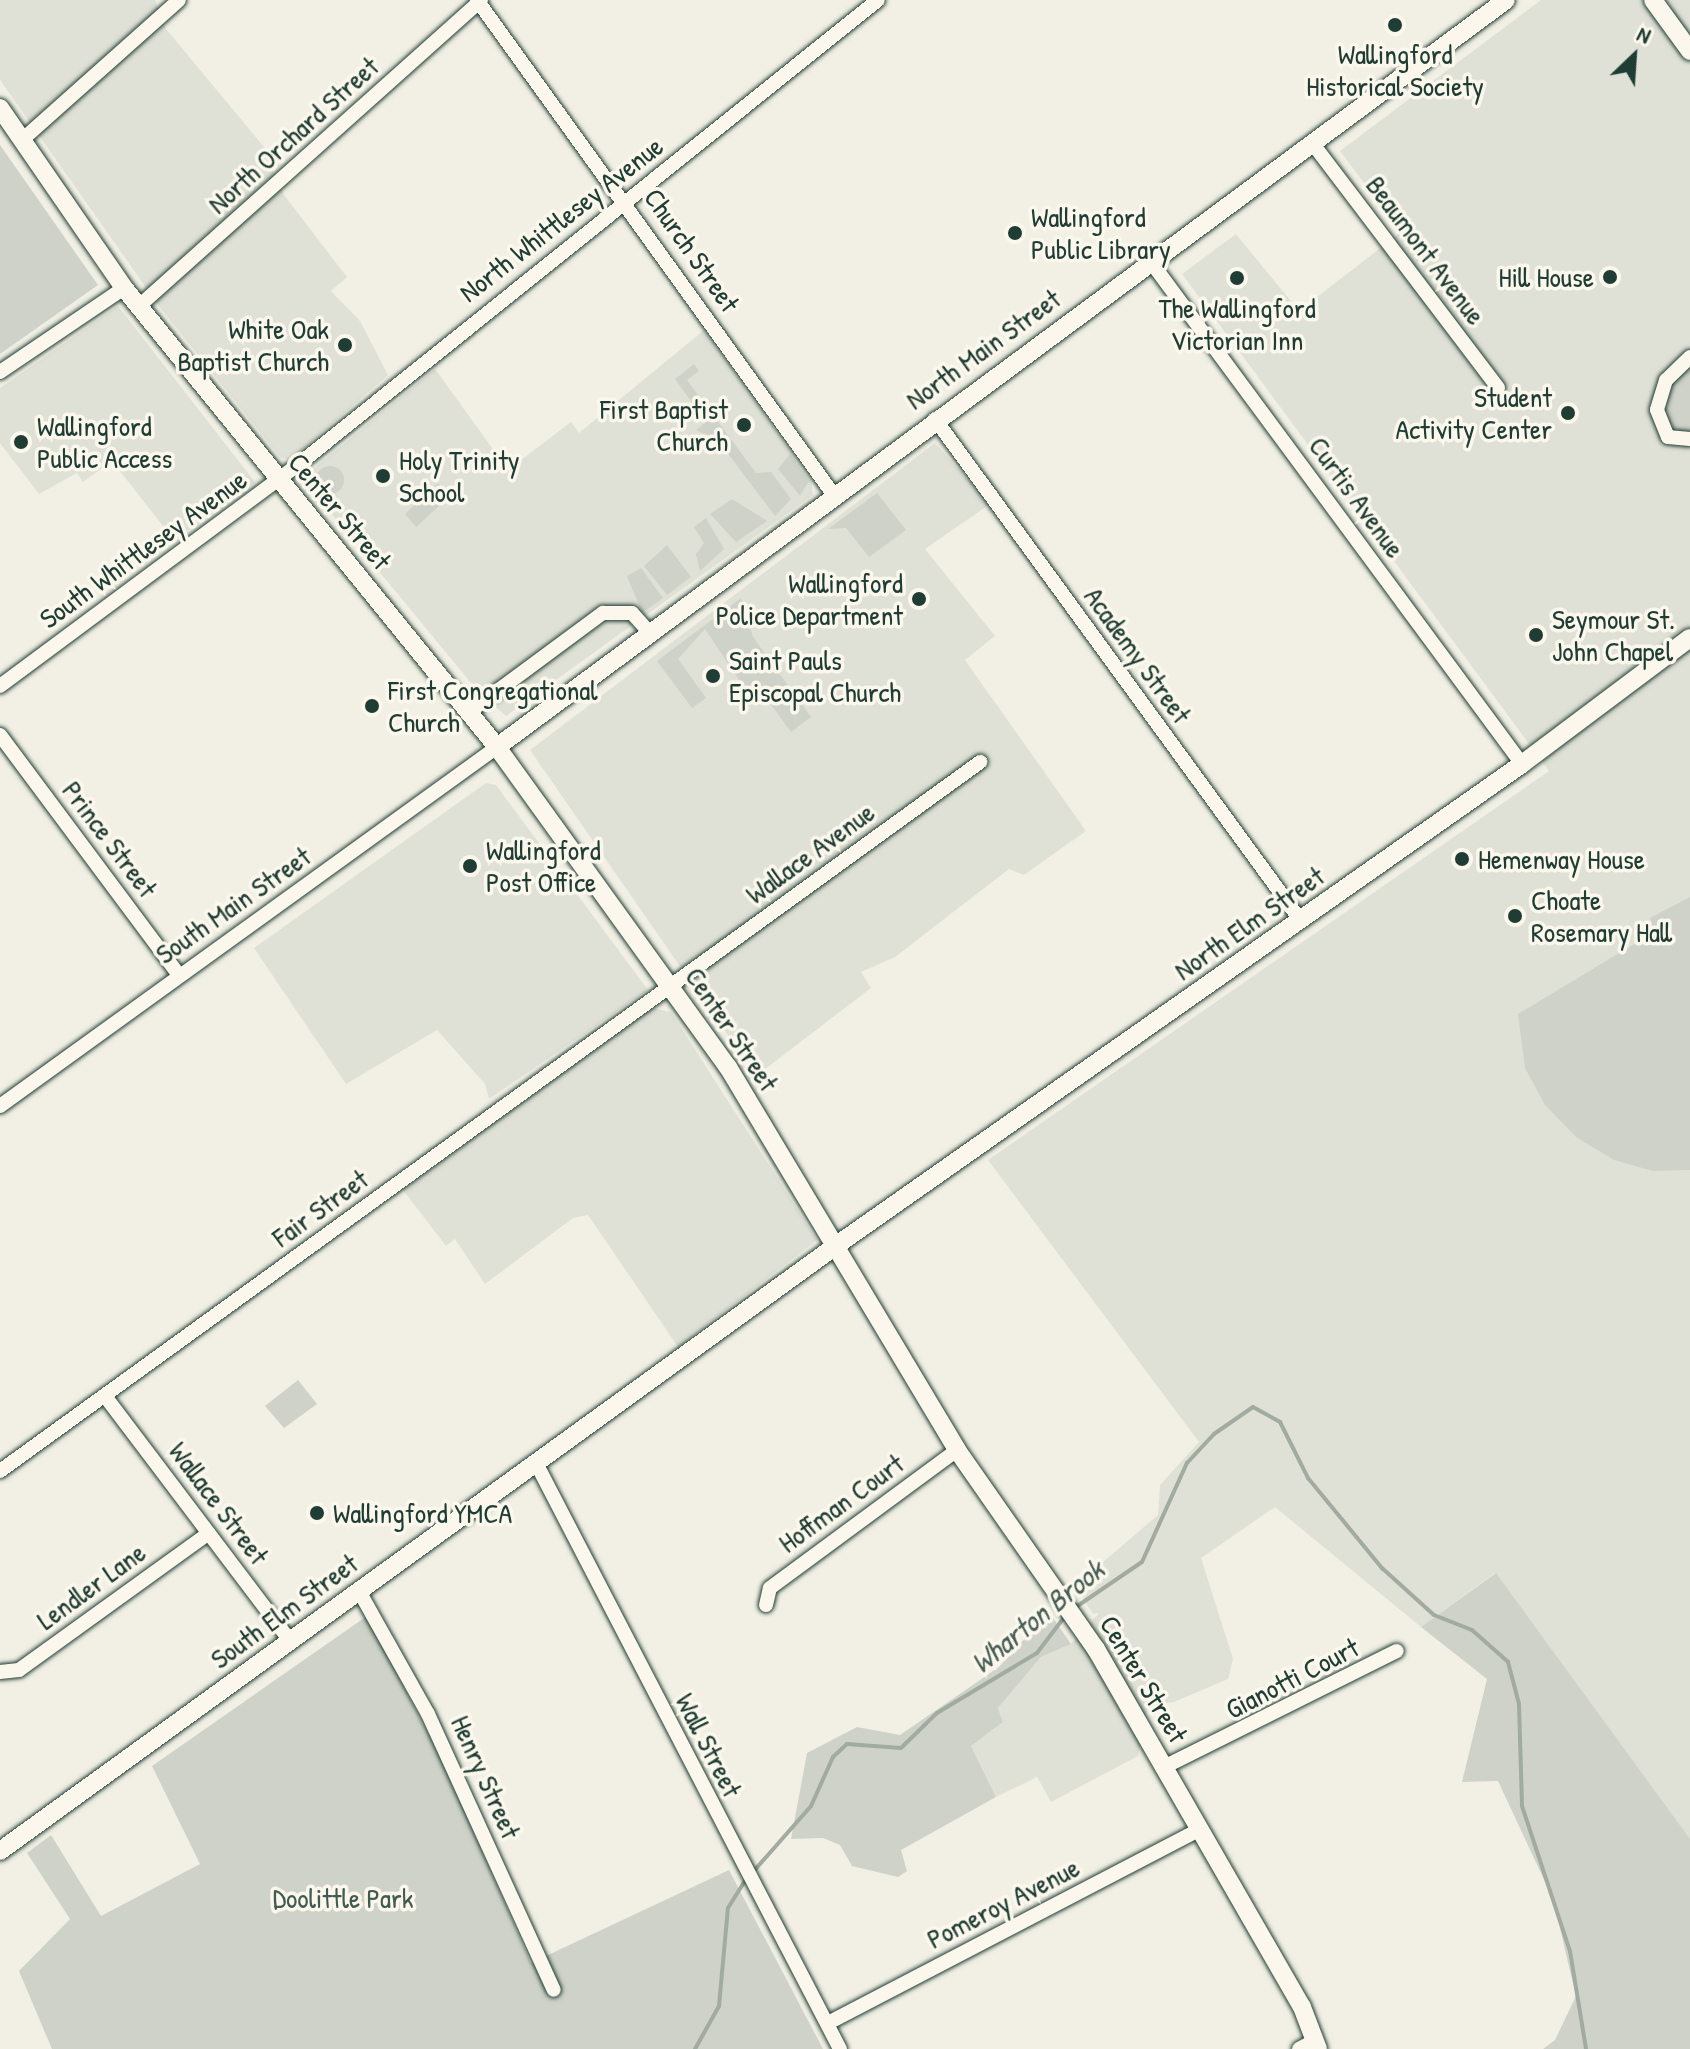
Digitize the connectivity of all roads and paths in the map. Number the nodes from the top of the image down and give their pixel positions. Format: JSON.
{"nodes":[{"id":1,"x":179,"y":0,"type":"edge"},
{"id":2,"x":878,"y":0,"type":"edge"},
{"id":3,"x":1506,"y":0,"type":"edge"},
{"id":4,"x":1653,"y":0,"type":"edge"},
{"id":5,"x":479,"y":1,"type":"edge"},
{"id":6,"x":1690,"y":51,"type":"edge"},
{"id":7,"x":0,"y":108,"type":"edge"},
{"id":8,"x":22,"y":140,"type":"junction"},
{"id":9,"x":1313,"y":144,"type":"junction"},
{"id":10,"x":626,"y":202,"type":"junction"},
{"id":11,"x":1151,"y":262,"type":"junction"},
{"id":12,"x":124,"y":288,"type":"junction"},
{"id":13,"x":138,"y":307,"type":"junction"},
{"id":14,"x":1690,"y":357,"type":"edge"},
{"id":15,"x":0,"y":372,"type":"edge"},
{"id":16,"x":1498,"y":388,"type":"dead end"},
{"id":17,"x":935,"y":419,"type":"junction"},
{"id":18,"x":1690,"y":439,"type":"edge"},
{"id":19,"x":278,"y":481,"type":"junction"},
{"id":20,"x":833,"y":494,"type":"junction"},
{"id":21,"x":649,"y":632,"type":"junction"},
{"id":22,"x":1690,"y":638,"type":"edge"},
{"id":23,"x":0,"y":686,"type":"edge"},
{"id":24,"x":469,"y":712,"type":"junction"},
{"id":25,"x":0,"y":735,"type":"edge"},
{"id":26,"x":497,"y":747,"type":"junction"},
{"id":27,"x":980,"y":762,"type":"dead end"},
{"id":28,"x":1522,"y":764,"type":"junction"},
{"id":29,"x":1301,"y":921,"type":"junction"},
{"id":30,"x":179,"y":975,"type":"junction"},
{"id":31,"x":669,"y":986,"type":"junction"},
{"id":32,"x":0,"y":1106,"type":"edge"},
{"id":33,"x":834,"y":1247,"type":"junction"},
{"id":34,"x":105,"y":1396,"type":"junction"},
{"id":35,"x":957,"y":1450,"type":"junction"},
{"id":36,"x":536,"y":1463,"type":"junction"},
{"id":37,"x":0,"y":1471,"type":"edge"},
{"id":38,"x":209,"y":1533,"type":"junction"},
{"id":39,"x":359,"y":1591,"type":"junction"},
{"id":40,"x":766,"y":1605,"type":"dead end"},
{"id":41,"x":290,"y":1641,"type":"junction"},
{"id":42,"x":1397,"y":1651,"type":"dead end"},
{"id":43,"x":0,"y":1672,"type":"edge"},
{"id":44,"x":1164,"y":1767,"type":"junction"},
{"id":45,"x":1201,"y":1829,"type":"junction"},
{"id":46,"x":0,"y":1851,"type":"edge"},
{"id":47,"x":554,"y":1990,"type":"dead end"},
{"id":48,"x":828,"y":2023,"type":"junction"},
{"id":49,"x":1311,"y":2046,"type":"edge"},
{"id":50,"x":840,"y":2049,"type":"edge"}],
"edges":[{"from":1,"to":8,"type":"street"},
{"from":2,"to":10,"type":"street","name":"North Whittlesey Avenue"},
{"from":3,"to":9,"type":"main road","name":"North Main Street"},
{"from":4,"to":6,"type":"main road"},
{"from":5,"to":10,"type":"street","name":"Church Street"},
{"from":5,"to":13,"type":"street","name":"North Orchard Street"},
{"from":7,"to":8,"type":"main road","name":"Center Street"},
{"from":8,"to":12,"type":"main road","name":"Center Street"},
{"from":9,"to":11,"type":"main road","name":"North Main Street"},
{"from":9,"to":16,"type":"street","name":"Beaumont Avenue"},
{"from":10,"to":19,"type":"street","name":"North Whittlesey Avenue"},
{"from":10,"to":20,"type":"street","name":"Church Street"},
{"from":11,"to":17,"type":"main road","name":"North Main Street"},
{"from":11,"to":28,"type":"street","name":"Curtis Avenue"},
{"from":12,"to":13,"type":"main road","name":"Center Street"},
{"from":12,"to":15,"type":"street"},
{"from":13,"to":19,"type":"main road","name":"Center Street"},
{"from":14,"to":18,"type":"street"},
{"from":17,"to":20,"type":"main road","name":"North Main Street"},
{"from":17,"to":29,"type":"street","name":"Academy Street"},
{"from":19,"to":23,"type":"street","name":"South Whittlesey Avenue"},
{"from":19,"to":24,"type":"main road","name":"Center Street"},
{"from":20,"to":21,"type":"main road","name":"North Main Street"},
{"from":21,"to":24,"type":"street"},
{"from":21,"to":26,"type":"main road","name":"North Main Street"},
{"from":22,"to":28,"type":"main road","name":"North Elm Street"},
{"from":24,"to":26,"type":"main road","name":"Center Street"},
{"from":25,"to":30,"type":"street","name":"Prince Street"},
{"from":26,"to":30,"type":"street","name":"South Main Street"},
{"from":26,"to":31,"type":"main road","name":"Center Street"},
{"from":27,"to":31,"type":"street","name":"Wallace Avenue"},
{"from":28,"to":29,"type":"main road","name":"North Elm Street"},
{"from":29,"to":33,"type":"main road","name":"North Elm Street"},
{"from":30,"to":32,"type":"street","name":"South Main Street"},
{"from":31,"to":33,"type":"main road","name":"Center Street"},
{"from":31,"to":34,"type":"street","name":"Fair Street"},
{"from":33,"to":35,"type":"main road","name":"Center Street"},
{"from":33,"to":36,"type":"main road","name":"South Elm Street"},
{"from":34,"to":37,"type":"street","name":"Fair Street"},
{"from":34,"to":38,"type":"street","name":"Wallace Street"},
{"from":35,"to":40,"type":"street","name":"Hoffman Court"},
{"from":35,"to":44,"type":"main road","name":"Center Street"},
{"from":36,"to":39,"type":"main road","name":"South Elm Street"},
{"from":36,"to":48,"type":"street","name":"Wall Street"},
{"from":38,"to":41,"type":"street","name":"Wallace Street"},
{"from":38,"to":43,"type":"street","name":"Lendler Lane"},
{"from":39,"to":41,"type":"main road","name":"South Elm Street"},
{"from":39,"to":47,"type":"street","name":"Henry Street"},
{"from":41,"to":46,"type":"main road","name":"South Elm Street"},
{"from":42,"to":44,"type":"street","name":"Gianotti Court"},
{"from":44,"to":45,"type":"main road","name":"Center Street"},
{"from":45,"to":48,"type":"street","name":"Pomeroy Avenue"},
{"from":45,"to":49,"type":"main road","name":"Center Street"},
{"from":48,"to":50,"type":"street","name":"Wall Street"}]}
